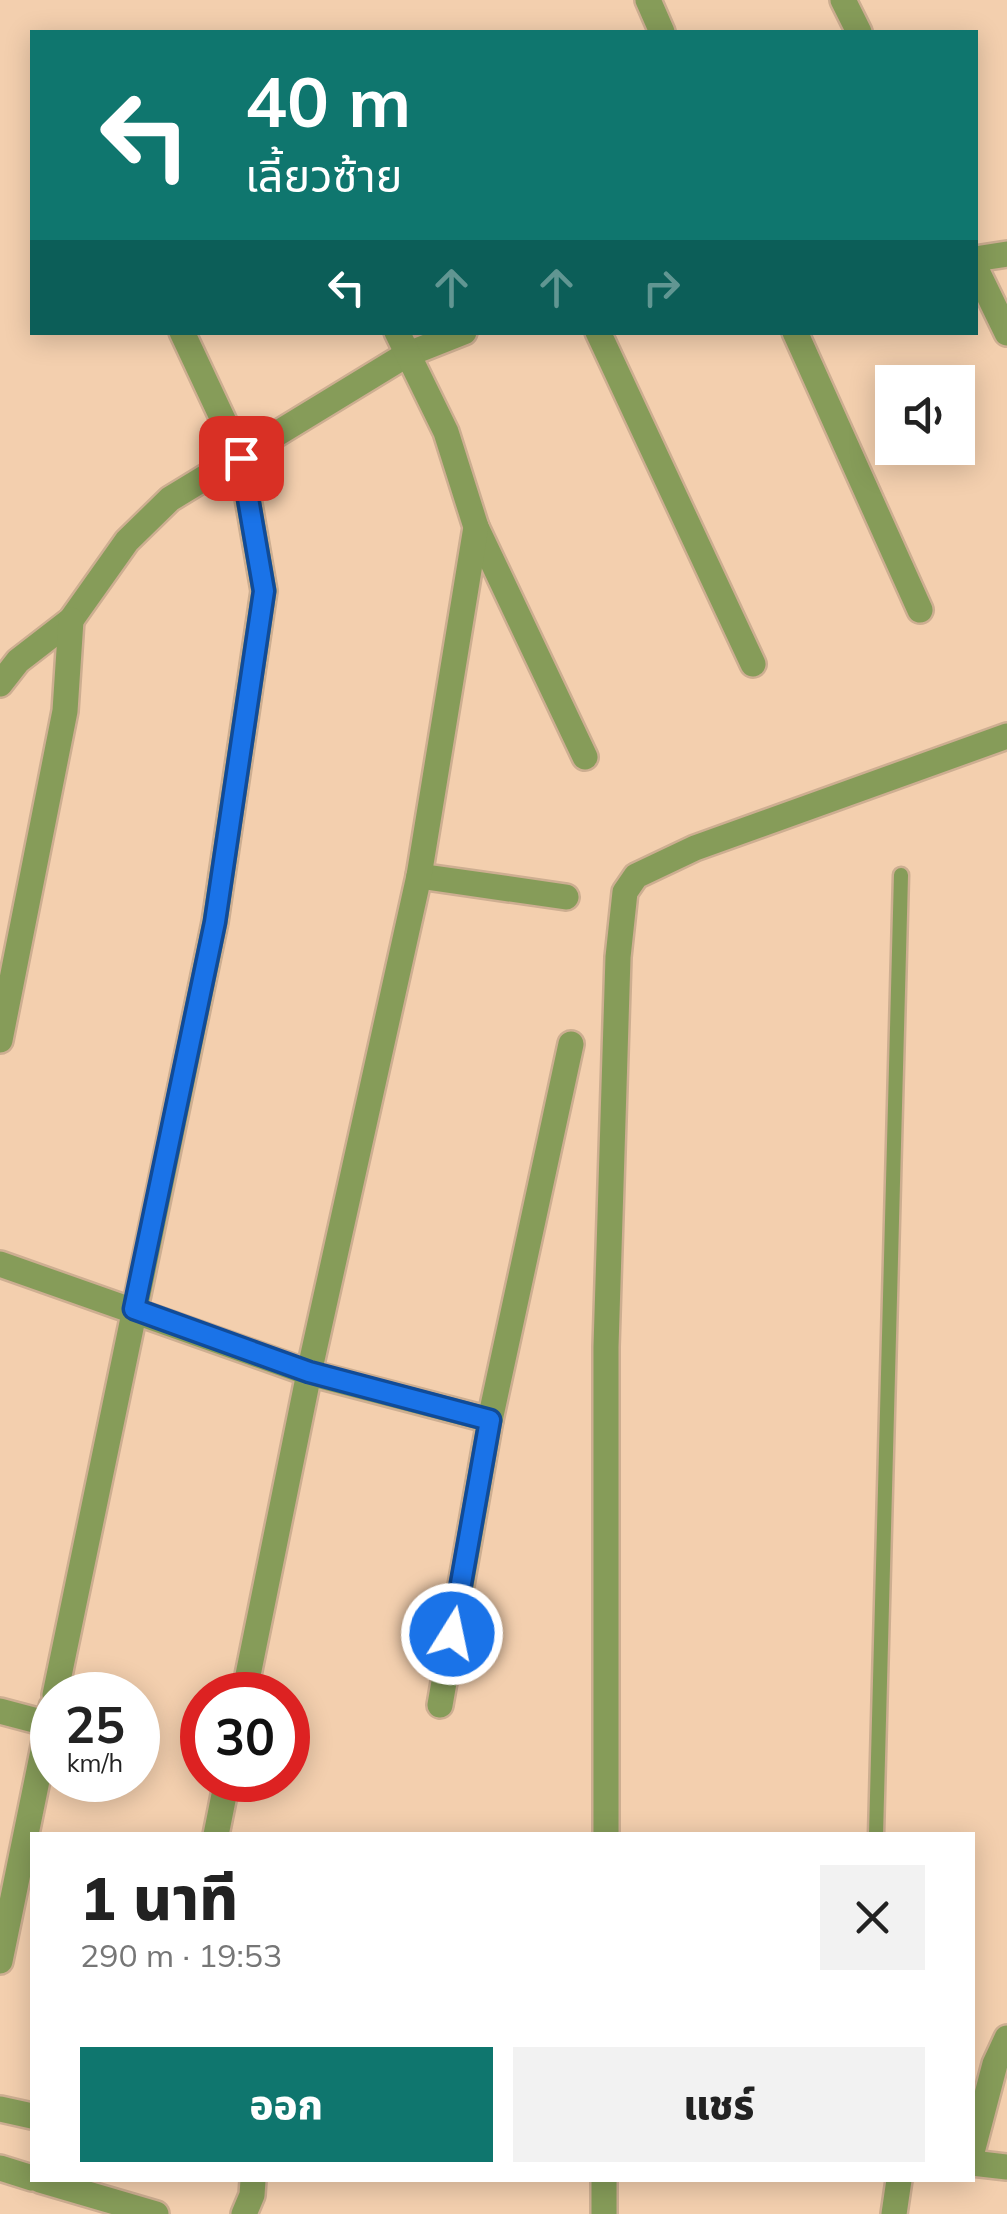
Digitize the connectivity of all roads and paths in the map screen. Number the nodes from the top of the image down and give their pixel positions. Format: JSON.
{"nodes":[{"id":1,"x":648,"y":0,"type":"edge"},
{"id":2,"x":842,"y":0,"type":"edge"},
{"id":3,"x":661,"y":30,"type":"edge"},
{"id":4,"x":858,"y":30,"type":"edge"},
{"id":5,"x":1007,"y":254,"type":"edge"},
{"id":6,"x":978,"y":259,"type":"edge"},
{"id":7,"x":978,"y":273,"type":"edge"},
{"id":8,"x":1007,"y":333,"type":"edge"},
{"id":9,"x":183,"y":335,"type":"edge"},
{"id":10,"x":448,"y":335,"type":"edge"},
{"id":11,"x":599,"y":335,"type":"edge"},
{"id":12,"x":797,"y":335,"type":"edge"},
{"id":13,"x":401,"y":344,"type":"edge"},
{"id":14,"x":241,"y":458,"type":"junction"},
{"id":15,"x":476,"y":528,"type":"junction"},
{"id":16,"x":920,"y":610,"type":"dead end"},
{"id":17,"x":71,"y":620,"type":"junction"},
{"id":18,"x":753,"y":664,"type":"dead end"},
{"id":19,"x":0,"y":684,"type":"edge"},
{"id":20,"x":1007,"y":736,"type":"edge"},
{"id":21,"x":585,"y":757,"type":"dead end"},
{"id":22,"x":900,"y":875,"type":"dead end"},
{"id":23,"x":419,"y":876,"type":"junction"},
{"id":24,"x":566,"y":897,"type":"dead end"},
{"id":25,"x":0,"y":1040,"type":"edge"},
{"id":26,"x":571,"y":1044,"type":"dead end"},
{"id":27,"x":0,"y":1264,"type":"edge"},
{"id":28,"x":134,"y":1309,"type":"junction"},
{"id":29,"x":309,"y":1372,"type":"junction"},
{"id":30,"x":490,"y":1420,"type":"junction"},
{"id":31,"x":60,"y":1672,"type":"edge"},
{"id":32,"x":249,"y":1672,"type":"edge"},
{"id":33,"x":440,"y":1704,"type":"dead end"},
{"id":34,"x":0,"y":1711,"type":"edge"},
{"id":35,"x":30,"y":1713,"type":"edge"},
{"id":36,"x":33,"y":1802,"type":"edge"},
{"id":37,"x":223,"y":1802,"type":"edge"},
{"id":38,"x":217,"y":1832,"type":"edge"},
{"id":39,"x":606,"y":1832,"type":"edge"},
{"id":40,"x":876,"y":1832,"type":"edge"},
{"id":41,"x":0,"y":1961,"type":"edge"},
{"id":42,"x":1007,"y":2038,"type":"edge"},
{"id":43,"x":0,"y":2109,"type":"edge"},
{"id":44,"x":30,"y":2116,"type":"edge"},
{"id":45,"x":975,"y":2140,"type":"edge"},
{"id":46,"x":975,"y":2163,"type":"edge"},
{"id":47,"x":1007,"y":2167,"type":"edge"},
{"id":48,"x":0,"y":2168,"type":"edge"},
{"id":49,"x":30,"y":2177,"type":"edge"},
{"id":50,"x":47,"y":2182,"type":"edge"},
{"id":51,"x":253,"y":2182,"type":"edge"},
{"id":52,"x":604,"y":2182,"type":"edge"},
{"id":53,"x":899,"y":2182,"type":"edge"},
{"id":54,"x":156,"y":2214,"type":"edge"},
{"id":55,"x":244,"y":2214,"type":"edge"},
{"id":56,"x":604,"y":2214,"type":"edge"},
{"id":57,"x":894,"y":2214,"type":"edge"}],
"edges":[{"from":1,"to":3,"type":"street"},
{"from":2,"to":4,"type":"street"},
{"from":5,"to":6,"type":"street"},
{"from":7,"to":8,"type":"street"},
{"from":9,"to":14,"type":"street"},
{"from":10,"to":13,"type":"street"},
{"from":11,"to":18,"type":"street"},
{"from":12,"to":16,"type":"street"},
{"from":13,"to":14,"type":"street"},
{"from":13,"to":15,"type":"street"},
{"from":14,"to":17,"type":"street"},
{"from":14,"to":28,"type":"street"},
{"from":15,"to":21,"type":"street"},
{"from":15,"to":23,"type":"street"},
{"from":17,"to":19,"type":"street"},
{"from":17,"to":25,"type":"street"},
{"from":20,"to":39,"type":"street"},
{"from":22,"to":40,"type":"lane"},
{"from":23,"to":24,"type":"street"},
{"from":23,"to":29,"type":"street"},
{"from":26,"to":30,"type":"street"},
{"from":27,"to":28,"type":"street"},
{"from":28,"to":29,"type":"street"},
{"from":28,"to":31,"type":"street"},
{"from":29,"to":30,"type":"street"},
{"from":29,"to":32,"type":"street"},
{"from":30,"to":33,"type":"street"},
{"from":34,"to":35,"type":"street"},
{"from":36,"to":41,"type":"street"},
{"from":37,"to":38,"type":"street"},
{"from":42,"to":45,"type":"street"},
{"from":43,"to":44,"type":"street"},
{"from":46,"to":47,"type":"street"},
{"from":48,"to":49,"type":"street"},
{"from":50,"to":54,"type":"street"},
{"from":51,"to":55,"type":"street"},
{"from":52,"to":56,"type":"street"},
{"from":53,"to":57,"type":"street"}]}
